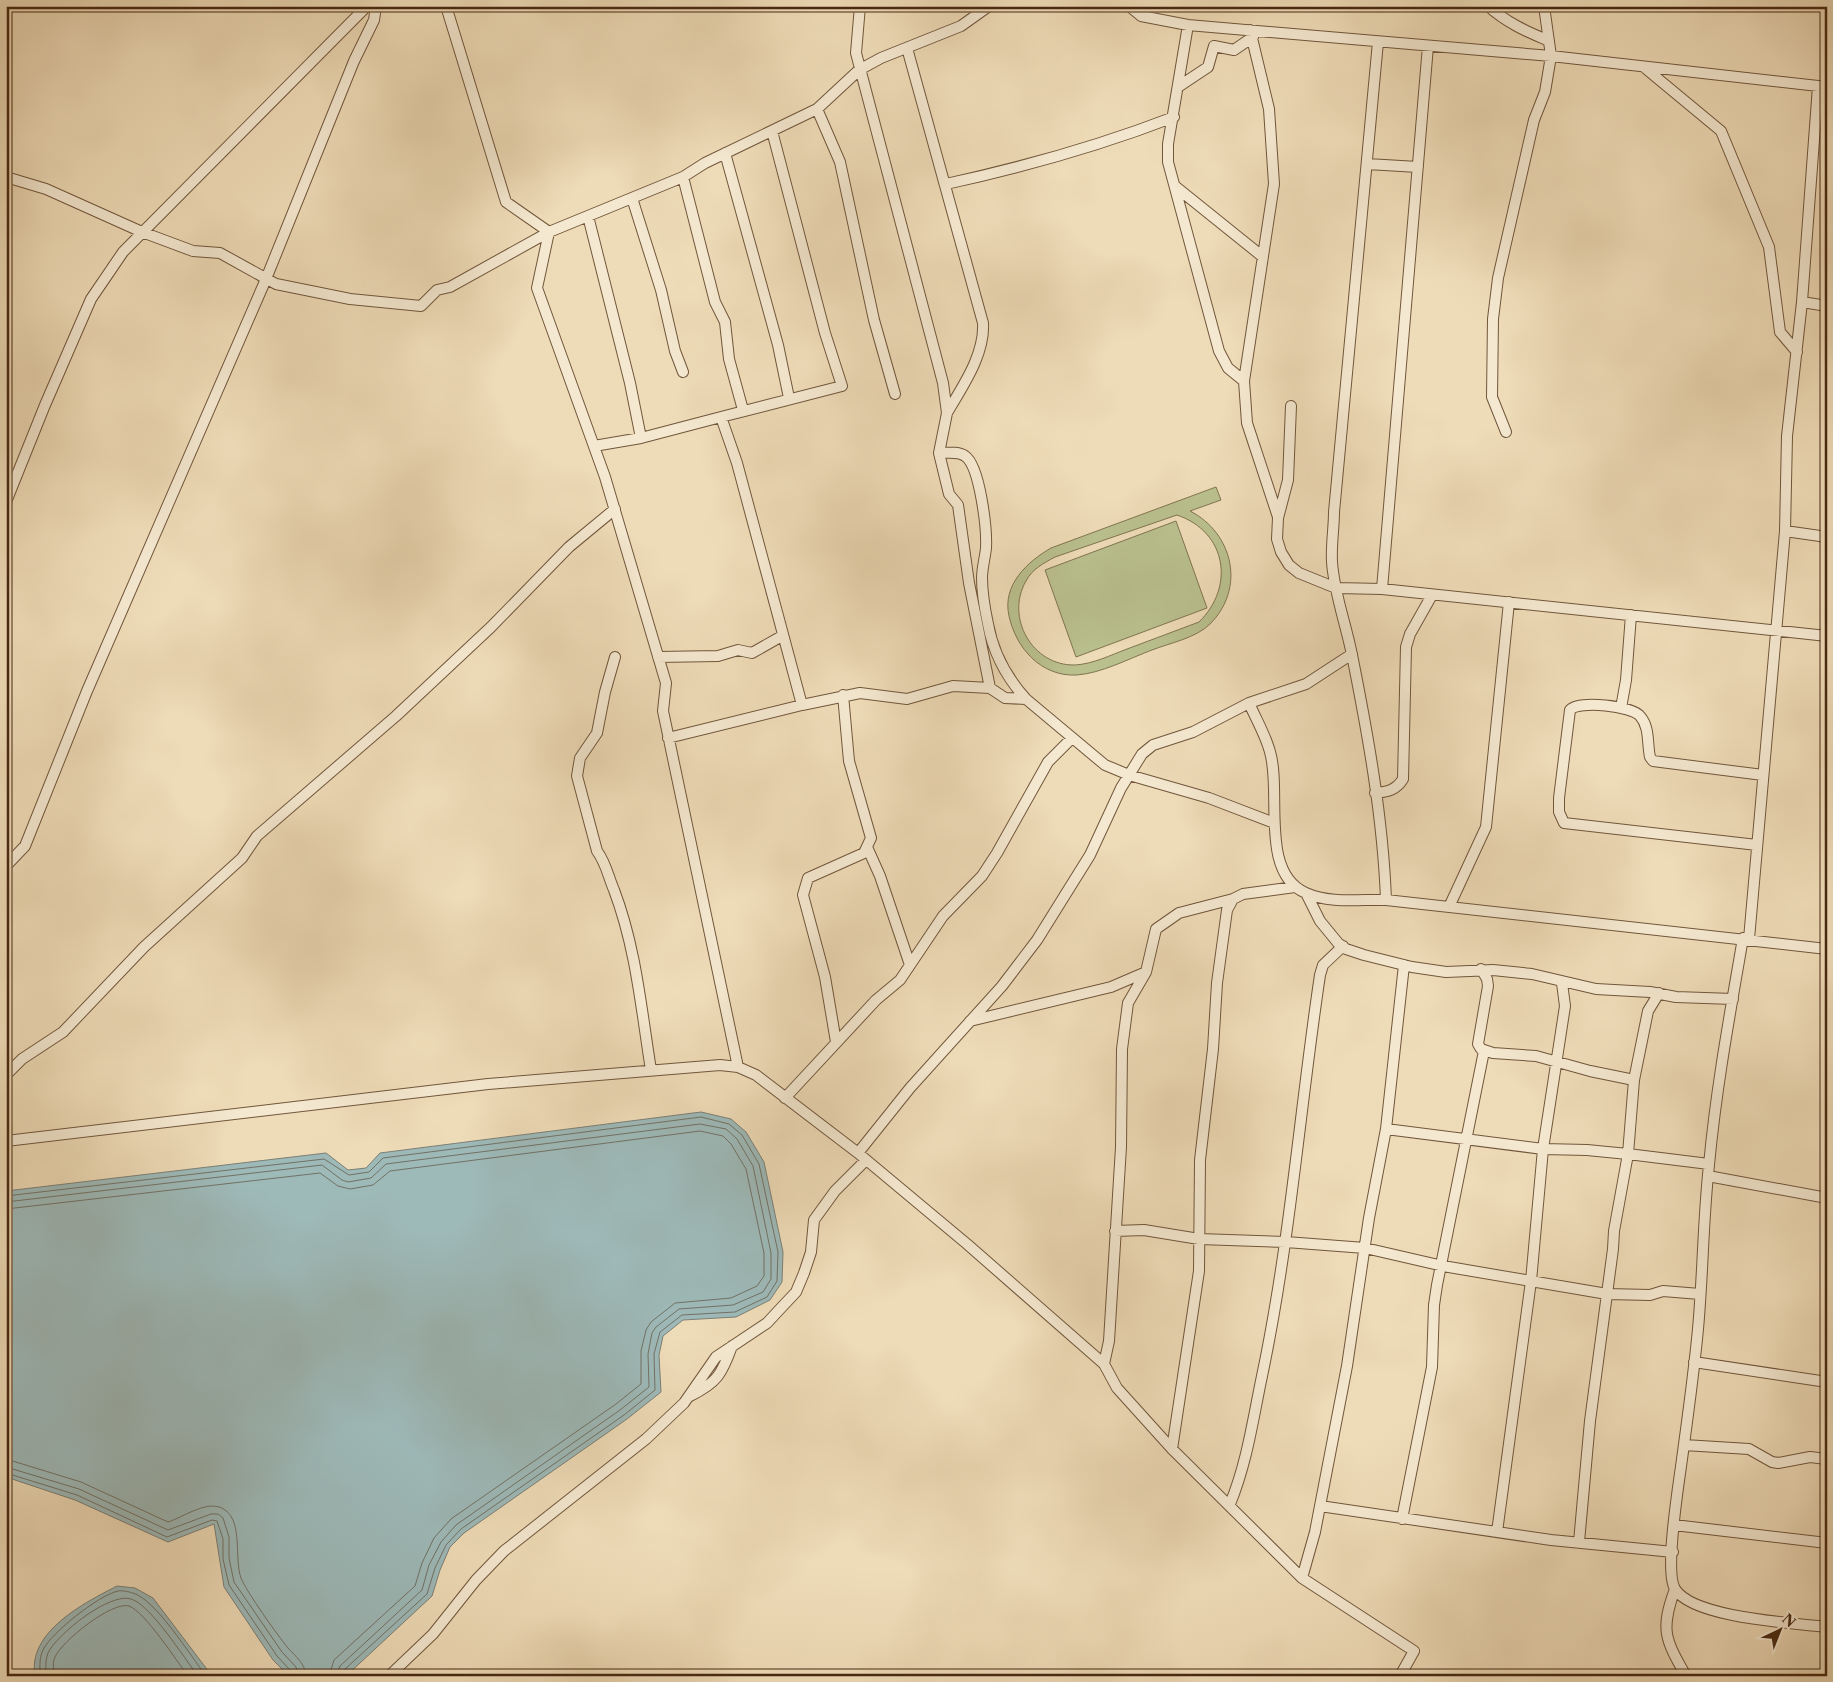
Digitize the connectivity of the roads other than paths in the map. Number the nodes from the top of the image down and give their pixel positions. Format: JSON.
{"nodes":[{"id":1,"x":368,"y":6,"type":"edge"},
{"id":2,"x":376,"y":6,"type":"edge"},
{"id":3,"x":446,"y":6,"type":"edge"},
{"id":4,"x":860,"y":6,"type":"edge"},
{"id":5,"x":988,"y":6,"type":"edge"},
{"id":6,"x":1129,"y":6,"type":"edge"},
{"id":7,"x":1488,"y":6,"type":"edge"},
{"id":8,"x":1544,"y":6,"type":"edge"},
{"id":9,"x":1188,"y":25,"type":"junction"},
{"id":10,"x":1252,"y":34,"type":"junction"},
{"id":11,"x":1547,"y":40,"type":"junction"},
{"id":12,"x":1378,"y":42,"type":"junction"},
{"id":13,"x":1428,"y":46,"type":"junction"},
{"id":14,"x":908,"y":48,"type":"junction"},
{"id":15,"x":1551,"y":56,"type":"junction"},
{"id":16,"x":1645,"y":68,"type":"junction"},
{"id":17,"x":860,"y":70,"type":"junction"},
{"id":18,"x":1822,"y":86,"type":"edge"},
{"id":19,"x":1178,"y":87,"type":"junction"},
{"id":20,"x":1822,"y":107,"type":"edge"},
{"id":21,"x":817,"y":109,"type":"junction"},
{"id":22,"x":1174,"y":117,"type":"junction"},
{"id":23,"x":772,"y":131,"type":"junction"},
{"id":24,"x":725,"y":153,"type":"junction"},
{"id":25,"x":1367,"y":164,"type":"junction"},
{"id":26,"x":1418,"y":167,"type":"junction"},
{"id":27,"x":683,"y":177,"type":"junction"},
{"id":28,"x":6,"y":178,"type":"edge"},
{"id":29,"x":946,"y":184,"type":"junction"},
{"id":30,"x":1175,"y":186,"type":"junction"},
{"id":31,"x":632,"y":198,"type":"junction"},
{"id":32,"x":588,"y":216,"type":"junction"},
{"id":33,"x":142,"y":232,"type":"junction"},
{"id":34,"x":549,"y":232,"type":"junction"},
{"id":35,"x":1263,"y":257,"type":"junction"},
{"id":36,"x":266,"y":280,"type":"junction"},
{"id":37,"x":1802,"y":302,"type":"junction"},
{"id":38,"x":1827,"y":306,"type":"edge"},
{"id":39,"x":1797,"y":352,"type":"junction"},
{"id":40,"x":683,"y":372,"type":"dead end"},
{"id":41,"x":1244,"y":382,"type":"junction"},
{"id":42,"x":895,"y":394,"type":"dead end"},
{"id":43,"x":789,"y":398,"type":"junction"},
{"id":44,"x":1291,"y":406,"type":"dead end"},
{"id":45,"x":743,"y":410,"type":"junction"},
{"id":46,"x":947,"y":413,"type":"junction"},
{"id":47,"x":721,"y":417,"type":"junction"},
{"id":48,"x":1506,"y":432,"type":"dead end"},
{"id":49,"x":641,"y":438,"type":"junction"},
{"id":50,"x":594,"y":446,"type":"junction"},
{"id":51,"x":939,"y":453,"type":"junction"},
{"id":52,"x":6,"y":502,"type":"edge"},
{"id":53,"x":615,"y":509,"type":"junction"},
{"id":54,"x":1278,"y":518,"type":"junction"},
{"id":55,"x":1784,"y":530,"type":"junction"},
{"id":56,"x":1827,"y":537,"type":"edge"},
{"id":57,"x":1336,"y":588,"type":"junction"},
{"id":58,"x":1382,"y":590,"type":"junction"},
{"id":59,"x":1432,"y":595,"type":"junction"},
{"id":60,"x":1508,"y":602,"type":"junction"},
{"id":61,"x":1631,"y":615,"type":"junction"},
{"id":62,"x":1777,"y":631,"type":"junction"},
{"id":63,"x":782,"y":636,"type":"junction"},
{"id":64,"x":1827,"y":636,"type":"edge"},
{"id":65,"x":1352,"y":654,"type":"junction"},
{"id":66,"x":614,"y":657,"type":"dead end"},
{"id":67,"x":658,"y":657,"type":"junction"},
{"id":68,"x":990,"y":688,"type":"junction"},
{"id":69,"x":843,"y":695,"type":"junction"},
{"id":70,"x":1026,"y":699,"type":"junction"},
{"id":71,"x":1250,"y":703,"type":"junction"},
{"id":72,"x":802,"y":705,"type":"junction"},
{"id":73,"x":1620,"y":708,"type":"junction"},
{"id":74,"x":668,"y":738,"type":"junction"},
{"id":75,"x":1072,"y":738,"type":"junction"},
{"id":76,"x":1129,"y":775,"type":"junction"},
{"id":77,"x":1763,"y":775,"type":"junction"},
{"id":78,"x":1375,"y":793,"type":"junction"},
{"id":79,"x":1274,"y":823,"type":"junction"},
{"id":80,"x":1757,"y":845,"type":"junction"},
{"id":81,"x":867,"y":847,"type":"junction"},
{"id":82,"x":6,"y":866,"type":"edge"},
{"id":83,"x":1295,"y":887,"type":"junction"},
{"id":84,"x":1306,"y":893,"type":"junction"},
{"id":85,"x":1232,"y":899,"type":"junction"},
{"id":86,"x":1386,"y":900,"type":"junction"},
{"id":87,"x":1449,"y":907,"type":"junction"},
{"id":88,"x":1746,"y":939,"type":"junction"},
{"id":89,"x":1343,"y":946,"type":"junction"},
{"id":90,"x":1827,"y":949,"type":"edge"},
{"id":91,"x":910,"y":965,"type":"junction"},
{"id":92,"x":1404,"y":965,"type":"junction"},
{"id":93,"x":1481,"y":969,"type":"junction"},
{"id":94,"x":1146,"y":972,"type":"junction"},
{"id":95,"x":1562,"y":983,"type":"junction"},
{"id":96,"x":1659,"y":993,"type":"junction"},
{"id":97,"x":1732,"y":999,"type":"junction"},
{"id":98,"x":970,"y":1021,"type":"junction"},
{"id":99,"x":836,"y":1042,"type":"junction"},
{"id":100,"x":1484,"y":1051,"type":"junction"},
{"id":101,"x":1556,"y":1060,"type":"junction"},
{"id":102,"x":738,"y":1067,"type":"junction"},
{"id":103,"x":651,"y":1070,"type":"junction"},
{"id":104,"x":6,"y":1074,"type":"edge"},
{"id":105,"x":1634,"y":1080,"type":"junction"},
{"id":106,"x":786,"y":1098,"type":"junction"},
{"id":107,"x":1386,"y":1129,"type":"junction"},
{"id":108,"x":1467,"y":1140,"type":"junction"},
{"id":109,"x":6,"y":1141,"type":"edge"},
{"id":110,"x":1543,"y":1149,"type":"junction"},
{"id":111,"x":1628,"y":1154,"type":"junction"},
{"id":112,"x":862,"y":1157,"type":"junction"},
{"id":113,"x":1709,"y":1164,"type":"junction"},
{"id":114,"x":1708,"y":1176,"type":"junction"},
{"id":115,"x":1827,"y":1198,"type":"edge"},
{"id":116,"x":1115,"y":1231,"type":"junction"},
{"id":117,"x":1199,"y":1239,"type":"junction"},
{"id":118,"x":1286,"y":1242,"type":"junction"},
{"id":119,"x":1365,"y":1248,"type":"junction"},
{"id":120,"x":1442,"y":1266,"type":"junction"},
{"id":121,"x":1531,"y":1281,"type":"junction"},
{"id":122,"x":1607,"y":1294,"type":"junction"},
{"id":123,"x":1700,"y":1294,"type":"junction"},
{"id":124,"x":732,"y":1346,"type":"junction"},
{"id":125,"x":1694,"y":1362,"type":"junction"},
{"id":126,"x":1104,"y":1364,"type":"junction"},
{"id":127,"x":1827,"y":1382,"type":"edge"},
{"id":128,"x":689,"y":1396,"type":"junction"},
{"id":129,"x":1684,"y":1445,"type":"junction"},
{"id":130,"x":1172,"y":1449,"type":"junction"},
{"id":131,"x":1827,"y":1459,"type":"edge"},
{"id":132,"x":1230,"y":1504,"type":"junction"},
{"id":133,"x":1320,"y":1506,"type":"junction"},
{"id":134,"x":1402,"y":1519,"type":"junction"},
{"id":135,"x":1674,"y":1525,"type":"junction"},
{"id":136,"x":1497,"y":1532,"type":"junction"},
{"id":137,"x":1579,"y":1542,"type":"junction"},
{"id":138,"x":1827,"y":1543,"type":"edge"},
{"id":139,"x":1673,"y":1552,"type":"junction"},
{"id":140,"x":1302,"y":1578,"type":"junction"},
{"id":141,"x":1675,"y":1589,"type":"junction"},
{"id":142,"x":1827,"y":1627,"type":"edge"},
{"id":143,"x":389,"y":1676,"type":"edge"},
{"id":144,"x":1400,"y":1676,"type":"edge"},
{"id":145,"x":1686,"y":1676,"type":"edge"}],
"edges":[{"from":1,"to":33,"type":"street"},
{"from":2,"to":36,"type":"street"},
{"from":3,"to":34,"type":"street"},
{"from":4,"to":17,"type":"street"},
{"from":5,"to":14,"type":"street"},
{"from":6,"to":9,"type":"street"},
{"from":7,"to":11,"type":"street"},
{"from":8,"to":11,"type":"street"},
{"from":9,"to":10,"type":"street"},
{"from":9,"to":19,"type":"street"},
{"from":10,"to":12,"type":"street"},
{"from":10,"to":19,"type":"street"},
{"from":10,"to":35,"type":"street"},
{"from":11,"to":15,"type":"street"},
{"from":12,"to":13,"type":"street"},
{"from":12,"to":25,"type":"street"},
{"from":13,"to":15,"type":"street"},
{"from":13,"to":26,"type":"street"},
{"from":14,"to":17,"type":"street"},
{"from":14,"to":29,"type":"street"},
{"from":15,"to":16,"type":"street"},
{"from":15,"to":48,"type":"street"},
{"from":16,"to":18,"type":"street"},
{"from":16,"to":39,"type":"street"},
{"from":17,"to":21,"type":"street"},
{"from":17,"to":46,"type":"street"},
{"from":18,"to":20,"type":"street"},
{"from":19,"to":22,"type":"street"},
{"from":20,"to":37,"type":"street"},
{"from":21,"to":23,"type":"street"},
{"from":21,"to":42,"type":"street"},
{"from":22,"to":29,"type":"street"},
{"from":22,"to":30,"type":"street"},
{"from":23,"to":24,"type":"street"},
{"from":23,"to":43,"type":"street"},
{"from":24,"to":27,"type":"street"},
{"from":24,"to":43,"type":"street"},
{"from":25,"to":26,"type":"street"},
{"from":25,"to":57,"type":"street"},
{"from":26,"to":58,"type":"street"},
{"from":27,"to":31,"type":"street"},
{"from":27,"to":45,"type":"street"},
{"from":28,"to":33,"type":"street"},
{"from":29,"to":46,"type":"street"},
{"from":30,"to":35,"type":"street"},
{"from":30,"to":41,"type":"street"},
{"from":31,"to":32,"type":"street"},
{"from":31,"to":40,"type":"street"},
{"from":32,"to":34,"type":"street"},
{"from":32,"to":49,"type":"street"},
{"from":33,"to":36,"type":"street"},
{"from":33,"to":52,"type":"street"},
{"from":34,"to":36,"type":"street"},
{"from":34,"to":50,"type":"street"},
{"from":35,"to":41,"type":"street"},
{"from":36,"to":82,"type":"street"},
{"from":37,"to":38,"type":"street"},
{"from":37,"to":39,"type":"street"},
{"from":39,"to":55,"type":"street"},
{"from":41,"to":54,"type":"street"},
{"from":43,"to":45,"type":"street"},
{"from":44,"to":54,"type":"street"},
{"from":45,"to":47,"type":"street"},
{"from":46,"to":51,"type":"street"},
{"from":47,"to":49,"type":"street"},
{"from":47,"to":63,"type":"street"},
{"from":49,"to":50,"type":"street"},
{"from":50,"to":53,"type":"street"},
{"from":51,"to":68,"type":"street"},
{"from":51,"to":70,"type":"street"},
{"from":53,"to":67,"type":"street"},
{"from":53,"to":104,"type":"street"},
{"from":54,"to":57,"type":"street"},
{"from":55,"to":56,"type":"street"},
{"from":55,"to":62,"type":"street"},
{"from":57,"to":58,"type":"street"},
{"from":57,"to":65,"type":"street"},
{"from":58,"to":59,"type":"street"},
{"from":59,"to":60,"type":"street"},
{"from":59,"to":78,"type":"street"},
{"from":60,"to":61,"type":"street"},
{"from":60,"to":87,"type":"street"},
{"from":61,"to":62,"type":"street"},
{"from":61,"to":73,"type":"street"},
{"from":62,"to":64,"type":"street"},
{"from":62,"to":77,"type":"street"},
{"from":63,"to":67,"type":"street"},
{"from":63,"to":72,"type":"street"},
{"from":65,"to":71,"type":"street"},
{"from":65,"to":78,"type":"street"},
{"from":66,"to":103,"type":"street"},
{"from":67,"to":74,"type":"street"},
{"from":68,"to":69,"type":"street"},
{"from":68,"to":70,"type":"street"},
{"from":69,"to":72,"type":"street"},
{"from":69,"to":81,"type":"street"},
{"from":70,"to":75,"type":"street"},
{"from":71,"to":76,"type":"street"},
{"from":71,"to":79,"type":"street"},
{"from":72,"to":74,"type":"street"},
{"from":73,"to":77,"type":"street"},
{"from":73,"to":80,"type":"street"},
{"from":74,"to":102,"type":"street"},
{"from":75,"to":76,"type":"street"},
{"from":75,"to":91,"type":"street"},
{"from":76,"to":79,"type":"street"},
{"from":76,"to":98,"type":"street"},
{"from":77,"to":80,"type":"street"},
{"from":78,"to":86,"type":"street"},
{"from":79,"to":83,"type":"street"},
{"from":80,"to":88,"type":"street"},
{"from":81,"to":91,"type":"street"},
{"from":81,"to":99,"type":"street"},
{"from":83,"to":84,"type":"street"},
{"from":83,"to":85,"type":"street"},
{"from":84,"to":86,"type":"street"},
{"from":84,"to":89,"type":"street"},
{"from":85,"to":94,"type":"street"},
{"from":85,"to":117,"type":"street"},
{"from":86,"to":87,"type":"street"},
{"from":87,"to":88,"type":"street"},
{"from":88,"to":90,"type":"street"},
{"from":88,"to":97,"type":"street"},
{"from":89,"to":92,"type":"street"},
{"from":89,"to":118,"type":"street"},
{"from":91,"to":99,"type":"street"},
{"from":92,"to":93,"type":"street"},
{"from":92,"to":107,"type":"street"},
{"from":93,"to":95,"type":"street"},
{"from":93,"to":100,"type":"street"},
{"from":94,"to":98,"type":"street"},
{"from":94,"to":116,"type":"street"},
{"from":95,"to":96,"type":"street"},
{"from":95,"to":101,"type":"street"},
{"from":96,"to":97,"type":"street"},
{"from":96,"to":105,"type":"street"},
{"from":97,"to":113,"type":"street"},
{"from":98,"to":112,"type":"street"},
{"from":99,"to":106,"type":"street"},
{"from":100,"to":101,"type":"street"},
{"from":100,"to":108,"type":"street"},
{"from":101,"to":105,"type":"street"},
{"from":101,"to":110,"type":"street"},
{"from":102,"to":103,"type":"street"},
{"from":102,"to":106,"type":"street"},
{"from":103,"to":109,"type":"street"},
{"from":105,"to":111,"type":"street"},
{"from":106,"to":112,"type":"street"},
{"from":107,"to":108,"type":"street"},
{"from":107,"to":119,"type":"street"},
{"from":108,"to":110,"type":"street"},
{"from":108,"to":120,"type":"street"},
{"from":110,"to":111,"type":"street"},
{"from":110,"to":121,"type":"street"},
{"from":111,"to":113,"type":"street"},
{"from":111,"to":122,"type":"street"},
{"from":112,"to":124,"type":"street"},
{"from":112,"to":126,"type":"street"},
{"from":113,"to":114,"type":"street"},
{"from":114,"to":115,"type":"street"},
{"from":114,"to":123,"type":"street"},
{"from":116,"to":117,"type":"street"},
{"from":116,"to":126,"type":"street"},
{"from":117,"to":118,"type":"street"},
{"from":117,"to":130,"type":"street"},
{"from":118,"to":119,"type":"street"},
{"from":118,"to":132,"type":"street"},
{"from":119,"to":120,"type":"street"},
{"from":119,"to":133,"type":"street"},
{"from":120,"to":121,"type":"street"},
{"from":120,"to":134,"type":"street"},
{"from":121,"to":122,"type":"street"},
{"from":121,"to":136,"type":"street"},
{"from":122,"to":123,"type":"street"},
{"from":122,"to":137,"type":"street"},
{"from":123,"to":125,"type":"street"},
{"from":124,"to":128,"type":"street"},
{"from":124,"to":128,"type":"street"},
{"from":125,"to":127,"type":"street"},
{"from":125,"to":129,"type":"street"},
{"from":126,"to":130,"type":"street"},
{"from":128,"to":143,"type":"street"},
{"from":129,"to":131,"type":"street"},
{"from":129,"to":135,"type":"street"},
{"from":130,"to":132,"type":"street"},
{"from":132,"to":140,"type":"street"},
{"from":133,"to":134,"type":"street"},
{"from":133,"to":140,"type":"street"},
{"from":134,"to":136,"type":"street"},
{"from":135,"to":138,"type":"street"},
{"from":135,"to":139,"type":"street"},
{"from":136,"to":137,"type":"street"},
{"from":137,"to":139,"type":"street"},
{"from":139,"to":141,"type":"street"},
{"from":140,"to":144,"type":"street"},
{"from":141,"to":142,"type":"street"},
{"from":141,"to":145,"type":"street"}]}
